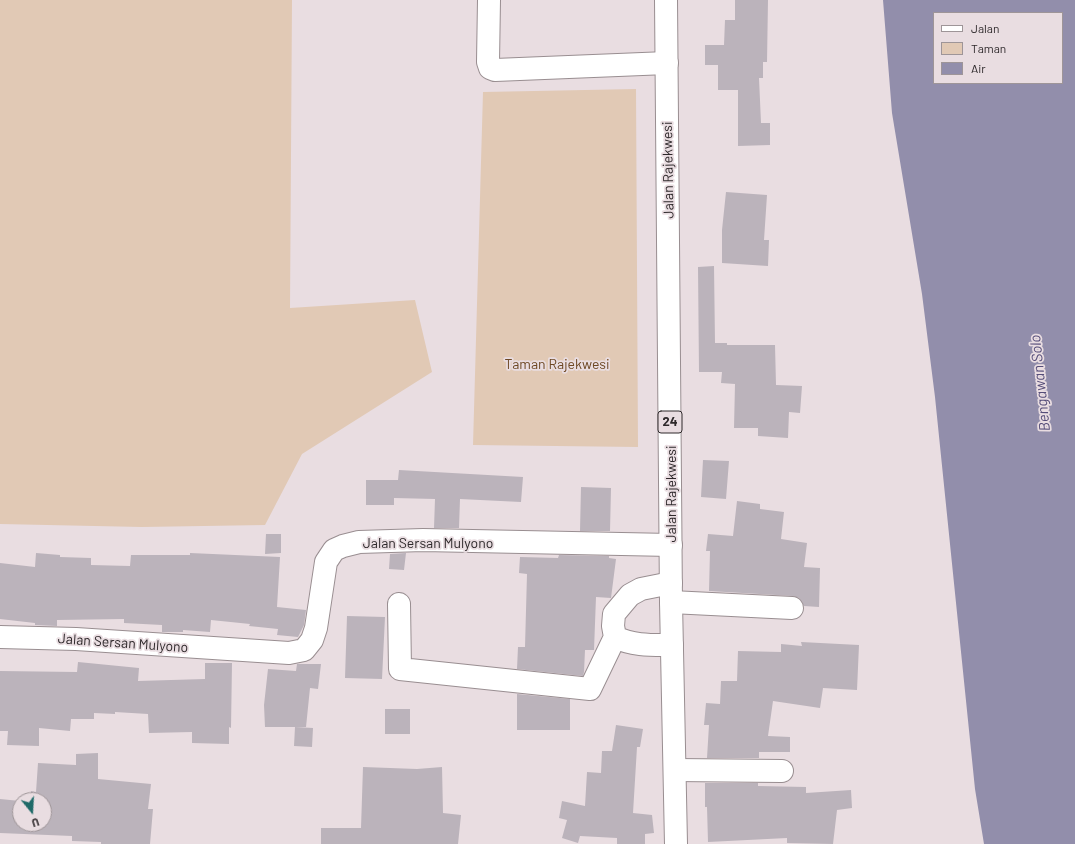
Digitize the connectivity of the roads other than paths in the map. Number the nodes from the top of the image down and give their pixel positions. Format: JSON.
{"nodes":[{"id":1,"x":489,"y":0,"type":"edge"},
{"id":2,"x":666,"y":0,"type":"edge"},
{"id":3,"x":667,"y":63,"type":"junction"},
{"id":4,"x":671,"y":545,"type":"junction"},
{"id":5,"x":671,"y":592,"type":"junction"},
{"id":6,"x":399,"y":604,"type":"dead end"},
{"id":7,"x":792,"y":608,"type":"dead end"},
{"id":8,"x":0,"y":637,"type":"edge"},
{"id":9,"x":615,"y":637,"type":"junction"},
{"id":10,"x":672,"y":645,"type":"junction"},
{"id":11,"x":675,"y":770,"type":"junction"},
{"id":12,"x":782,"y":772,"type":"dead end"},
{"id":13,"x":676,"y":844,"type":"edge"}],
"edges":[{"from":1,"to":3,"type":"main road"},
{"from":2,"to":3,"type":"main road","name":"Jalan Rajekwesi","number":"24"},
{"from":3,"to":4,"type":"main road","name":"Jalan Rajekwesi","number":"24"},
{"from":4,"to":5,"type":"main road","name":"Jalan Rajekwesi","number":"24"},
{"from":4,"to":8,"type":"main road","name":"Jalan Sersan Mulyono"},
{"from":5,"to":7,"type":"main road"},
{"from":5,"to":9,"type":"main road"},
{"from":5,"to":10,"type":"main road","name":"Jalan Rajekwesi","number":"24"},
{"from":6,"to":9,"type":"main road"},
{"from":9,"to":10,"type":"main road"},
{"from":10,"to":11,"type":"main road","name":"Jalan Rajekwesi","number":"24"},
{"from":11,"to":12,"type":"main road"},
{"from":11,"to":13,"type":"main road","name":"Jalan Rajekwesi","number":"24"}]}
